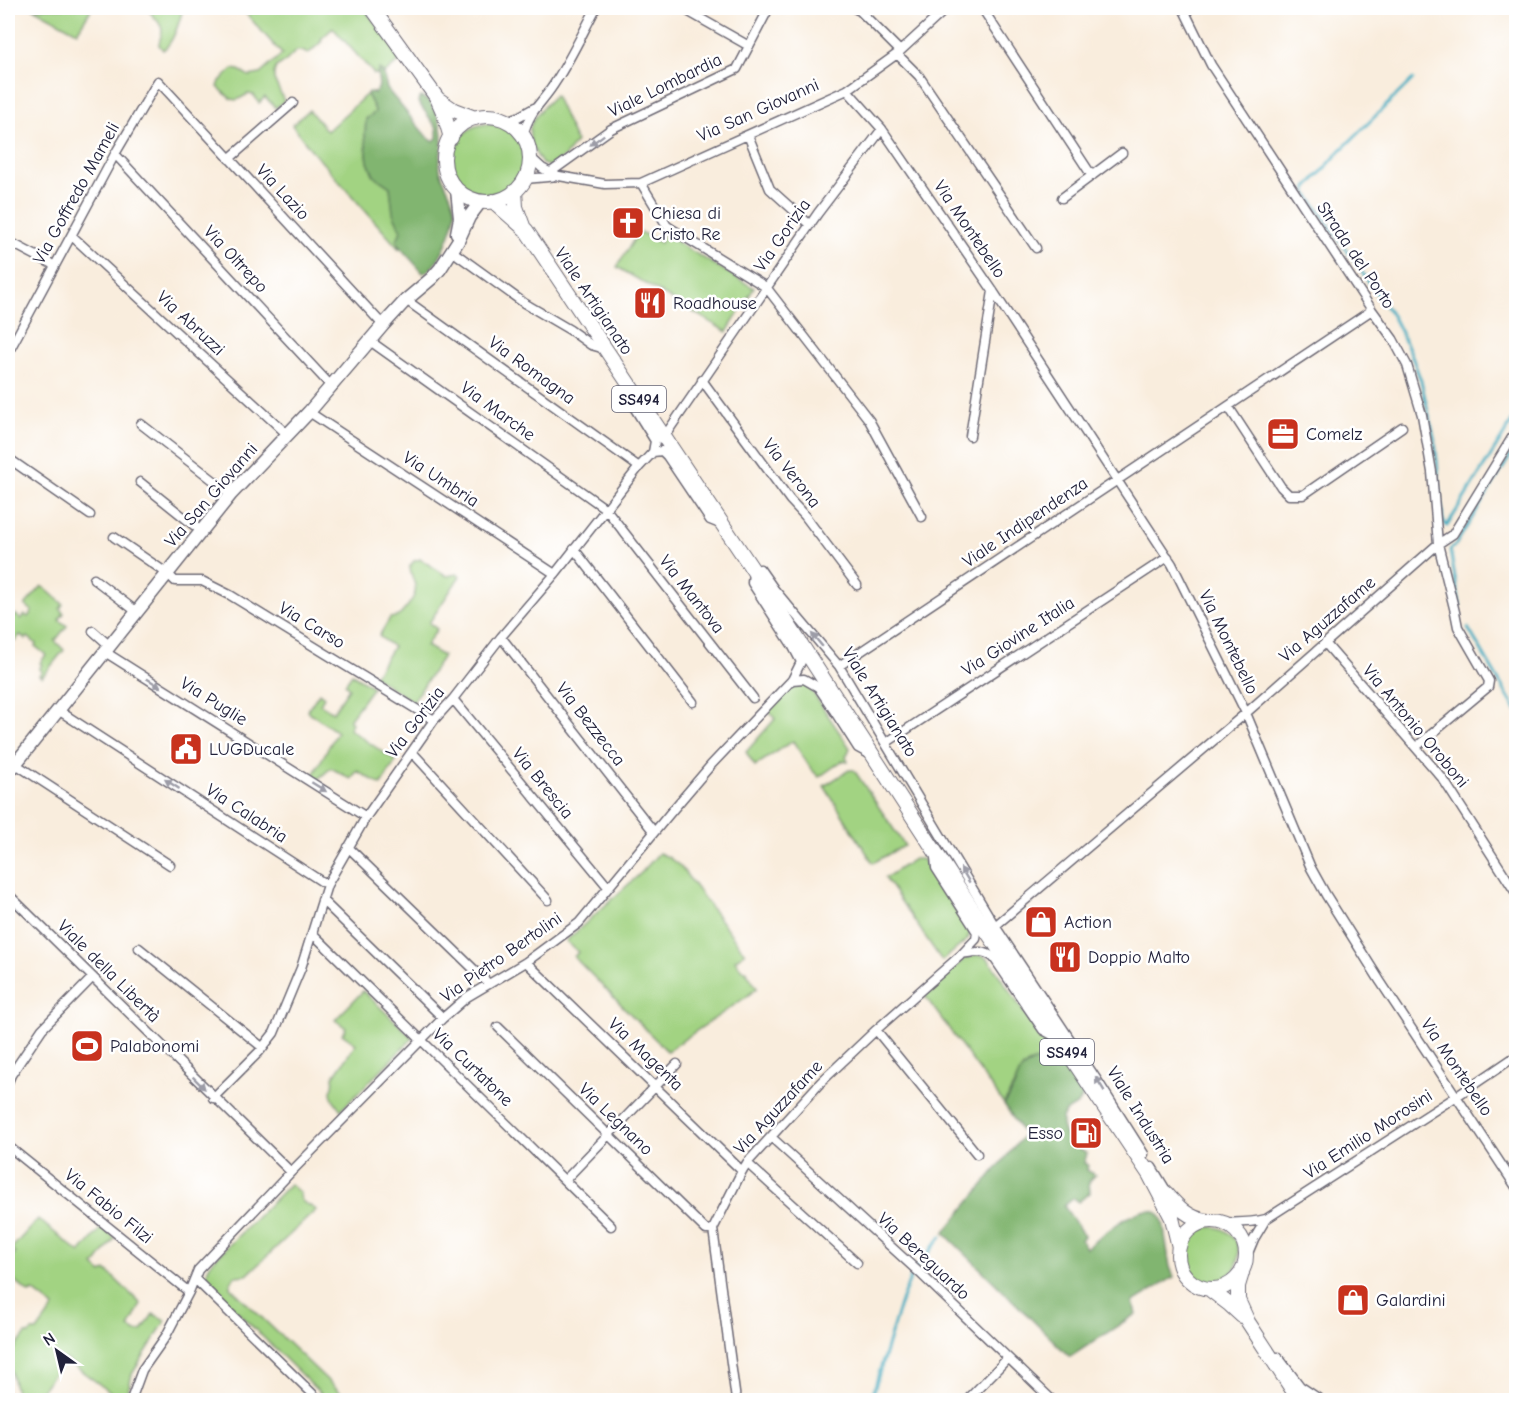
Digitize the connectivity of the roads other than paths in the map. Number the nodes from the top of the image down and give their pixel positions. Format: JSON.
{"nodes":[{"id":1,"x":372,"y":8,"type":"edge"},
{"id":2,"x":596,"y":8,"type":"edge"},
{"id":3,"x":682,"y":8,"type":"edge"},
{"id":4,"x":769,"y":8,"type":"edge"},
{"id":5,"x":854,"y":8,"type":"edge"},
{"id":6,"x":947,"y":8,"type":"edge"},
{"id":7,"x":982,"y":8,"type":"edge"},
{"id":8,"x":1183,"y":8,"type":"edge"},
{"id":9,"x":749,"y":46,"type":"junction"},
{"id":10,"x":898,"y":52,"type":"junction"},
{"id":11,"x":158,"y":81,"type":"joint"},
{"id":12,"x":847,"y":90,"type":"junction"},
{"id":13,"x":436,"y":98,"type":"junction"},
{"id":14,"x":293,"y":103,"type":"dead end"},
{"id":15,"x":535,"y":108,"type":"junction"},
{"id":16,"x":475,"y":118,"type":"junction"},
{"id":17,"x":507,"y":121,"type":"junction"},
{"id":18,"x":882,"y":129,"type":"junction"},
{"id":19,"x":748,"y":135,"type":"junction"},
{"id":20,"x":523,"y":136,"type":"junction"},
{"id":21,"x":450,"y":138,"type":"junction"},
{"id":22,"x":1122,"y":153,"type":"dead end"},
{"id":23,"x":116,"y":154,"type":"junction"},
{"id":24,"x":530,"y":157,"type":"junction"},
{"id":25,"x":229,"y":159,"type":"junction"},
{"id":26,"x":555,"y":174,"type":"junction"},
{"id":27,"x":1092,"y":176,"type":"junction"},
{"id":28,"x":525,"y":179,"type":"junction"},
{"id":29,"x":641,"y":183,"type":"junction"},
{"id":30,"x":457,"y":190,"type":"junction"},
{"id":31,"x":515,"y":191,"type":"junction"},
{"id":32,"x":1062,"y":198,"type":"dead end"},
{"id":33,"x":487,"y":201,"type":"junction"},
{"id":34,"x":810,"y":225,"type":"junction"},
{"id":35,"x":524,"y":228,"type":"junction"},
{"id":36,"x":72,"y":236,"type":"junction"},
{"id":37,"x":8,"y":242,"type":"edge"},
{"id":38,"x":1036,"y":248,"type":"dead end"},
{"id":39,"x":452,"y":251,"type":"junction"},
{"id":40,"x":50,"y":263,"type":"dead end"},
{"id":41,"x":766,"y":287,"type":"junction"},
{"id":42,"x":993,"y":291,"type":"junction"},
{"id":43,"x":406,"y":300,"type":"junction"},
{"id":44,"x":1372,"y":310,"type":"junction"},
{"id":45,"x":383,"y":325,"type":"junction"},
{"id":46,"x":370,"y":341,"type":"junction"},
{"id":47,"x":605,"y":349,"type":"junction"},
{"id":48,"x":8,"y":353,"type":"edge"},
{"id":49,"x":626,"y":380,"type":"junction"},
{"id":50,"x":702,"y":380,"type":"junction"},
{"id":51,"x":332,"y":387,"type":"junction"},
{"id":52,"x":1228,"y":406,"type":"junction"},
{"id":53,"x":309,"y":412,"type":"junction"},
{"id":54,"x":141,"y":424,"type":"dead end"},
{"id":55,"x":1402,"y":427,"type":"dead end"},
{"id":56,"x":1516,"y":431,"type":"edge"},
{"id":57,"x":288,"y":435,"type":"junction"},
{"id":58,"x":970,"y":436,"type":"dead end"},
{"id":59,"x":664,"y":437,"type":"junction"},
{"id":60,"x":653,"y":452,"type":"junction"},
{"id":61,"x":675,"y":453,"type":"junction"},
{"id":62,"x":8,"y":458,"type":"edge"},
{"id":63,"x":639,"y":467,"type":"junction"},
{"id":64,"x":1118,"y":480,"type":"junction"},
{"id":65,"x":140,"y":482,"type":"dead end"},
{"id":66,"x":231,"y":494,"type":"junction"},
{"id":67,"x":606,"y":509,"type":"junction"},
{"id":68,"x":90,"y":515,"type":"dead end"},
{"id":69,"x":922,"y":517,"type":"dead end"},
{"id":70,"x":723,"y":525,"type":"junction"},
{"id":71,"x":201,"y":531,"type":"junction"},
{"id":72,"x":114,"y":537,"type":"dead end"},
{"id":73,"x":1438,"y":544,"type":"junction"},
{"id":74,"x":574,"y":549,"type":"junction"},
{"id":75,"x":1168,"y":557,"type":"junction"},
{"id":76,"x":753,"y":570,"type":"junction"},
{"id":77,"x":168,"y":574,"type":"junction"},
{"id":78,"x":555,"y":574,"type":"junction"},
{"id":79,"x":94,"y":579,"type":"dead end"},
{"id":80,"x":857,"y":585,"type":"dead end"},
{"id":81,"x":137,"y":612,"type":"junction"},
{"id":82,"x":93,"y":631,"type":"dead end"},
{"id":83,"x":501,"y":637,"type":"junction"},
{"id":84,"x":1325,"y":643,"type":"junction"},
{"id":85,"x":107,"y":649,"type":"junction"},
{"id":86,"x":839,"y":666,"type":"junction"},
{"id":87,"x":792,"y":680,"type":"junction"},
{"id":88,"x":753,"y":698,"type":"dead end"},
{"id":89,"x":453,"y":699,"type":"junction"},
{"id":90,"x":693,"y":702,"type":"dead end"},
{"id":91,"x":58,"y":710,"type":"junction"},
{"id":92,"x":1246,"y":713,"type":"junction"},
{"id":93,"x":434,"y":720,"type":"junction"},
{"id":94,"x":886,"y":743,"type":"junction"},
{"id":95,"x":1416,"y":747,"type":"junction"},
{"id":96,"x":412,"y":752,"type":"junction"},
{"id":97,"x":873,"y":755,"type":"junction"},
{"id":98,"x":11,"y":768,"type":"edge"},
{"id":99,"x":366,"y":817,"type":"junction"},
{"id":100,"x":654,"y":832,"type":"junction"},
{"id":101,"x":348,"y":847,"type":"junction"},
{"id":102,"x":935,"y":850,"type":"junction"},
{"id":103,"x":170,"y":865,"type":"dead end"},
{"id":104,"x":327,"y":885,"type":"junction"},
{"id":105,"x":608,"y":887,"type":"junction"},
{"id":106,"x":1516,"y":893,"type":"edge"},
{"id":107,"x":8,"y":894,"type":"edge"},
{"id":108,"x":322,"y":900,"type":"junction"},
{"id":109,"x":548,"y":900,"type":"dead end"},
{"id":110,"x":991,"y":928,"type":"junction"},
{"id":111,"x":312,"y":933,"type":"junction"},
{"id":112,"x":139,"y":948,"type":"dead end"},
{"id":113,"x":962,"y":954,"type":"junction"},
{"id":114,"x":526,"y":962,"type":"junction"},
{"id":115,"x":92,"y":978,"type":"junction"},
{"id":116,"x":489,"y":984,"type":"junction"},
{"id":117,"x":443,"y":1018,"type":"junction"},
{"id":118,"x":498,"y":1027,"type":"dead end"},
{"id":119,"x":876,"y":1030,"type":"junction"},
{"id":120,"x":1057,"y":1037,"type":"junction"},
{"id":121,"x":421,"y":1039,"type":"junction"},
{"id":122,"x":262,"y":1047,"type":"junction"},
{"id":123,"x":1516,"y":1056,"type":"edge"},
{"id":124,"x":677,"y":1064,"type":"dead end"},
{"id":125,"x":8,"y":1082,"type":"edge"},
{"id":126,"x":655,"y":1085,"type":"junction"},
{"id":127,"x":1457,"y":1096,"type":"junction"},
{"id":128,"x":213,"y":1098,"type":"junction"},
{"id":129,"x":609,"y":1134,"type":"junction"},
{"id":130,"x":771,"y":1137,"type":"junction"},
{"id":131,"x":8,"y":1146,"type":"edge"},
{"id":132,"x":977,"y":1154,"type":"dead end"},
{"id":133,"x":744,"y":1167,"type":"junction"},
{"id":134,"x":291,"y":1172,"type":"junction"},
{"id":135,"x":1149,"y":1174,"type":"junction"},
{"id":136,"x":565,"y":1179,"type":"junction"},
{"id":137,"x":1516,"y":1187,"type":"edge"},
{"id":138,"x":1176,"y":1204,"type":"junction"},
{"id":139,"x":1266,"y":1219,"type":"junction"},
{"id":140,"x":1214,"y":1222,"type":"junction"},
{"id":141,"x":611,"y":1226,"type":"dead end"},
{"id":142,"x":713,"y":1229,"type":"junction"},
{"id":143,"x":1179,"y":1247,"type":"junction"},
{"id":144,"x":857,"y":1263,"type":"dead end"},
{"id":145,"x":1245,"y":1263,"type":"junction"},
{"id":146,"x":195,"y":1279,"type":"junction"},
{"id":147,"x":1209,"y":1289,"type":"junction"},
{"id":148,"x":189,"y":1292,"type":"junction"},
{"id":149,"x":1248,"y":1322,"type":"junction"},
{"id":150,"x":1008,"y":1358,"type":"junction"},
{"id":151,"x":8,"y":1395,"type":"edge"},
{"id":152,"x":9,"y":1401,"type":"edge"},
{"id":153,"x":131,"y":1401,"type":"edge"},
{"id":154,"x":319,"y":1401,"type":"edge"},
{"id":155,"x":736,"y":1401,"type":"edge"},
{"id":156,"x":974,"y":1401,"type":"edge"},
{"id":157,"x":1052,"y":1401,"type":"edge"},
{"id":158,"x":1299,"y":1401,"type":"edge"},
{"id":159,"x":1321,"y":1401,"type":"edge"}],
"edges":[{"from":1,"to":13,"type":"main road"},
{"from":2,"to":15,"type":"street"},
{"from":3,"to":9,"type":"street"},
{"from":4,"to":9,"type":"street","name":"Viale Lombardia"},
{"from":5,"to":10,"type":"street"},
{"from":6,"to":10,"type":"street","name":"Via San Giovanni"},
{"from":7,"to":27,"type":"street"},
{"from":8,"to":44,"type":"street","name":"Strada del Porto"},
{"from":9,"to":26,"type":"street","name":"Viale Lombardia","one_way":true},
{"from":10,"to":12,"type":"street","name":"Via San Giovanni"},
{"from":10,"to":38,"type":"street"},
{"from":11,"to":23,"type":"street","name":"Via Goffredo Mameli"},
{"from":11,"to":25,"type":"street","name":"Via Lazio"},
{"from":12,"to":18,"type":"street"},
{"from":12,"to":19,"type":"street","name":"Via San Giovanni"},
{"from":13,"to":16,"type":"main road"},
{"from":13,"to":21,"type":"main road"},
{"from":14,"to":25,"type":"street"},
{"from":15,"to":17,"type":"street"},
{"from":15,"to":20,"type":"street"},
{"from":16,"to":17,"type":"main road"},
{"from":16,"to":21,"type":"main road"},
{"from":17,"to":20,"type":"main road"},
{"from":18,"to":34,"type":"street","name":"Via Gorizia"},
{"from":18,"to":42,"type":"street","name":"Via Montebello"},
{"from":19,"to":29,"type":"street","name":"Via San Giovanni"},
{"from":19,"to":34,"type":"street"},
{"from":20,"to":24,"type":"main road"},
{"from":21,"to":30,"type":"main road"},
{"from":22,"to":27,"type":"street"},
{"from":23,"to":36,"type":"street","name":"Via Goffredo Mameli"},
{"from":23,"to":51,"type":"street","name":"Via Oltrepo"},
{"from":24,"to":26,"type":"street","name":"Via San Giovanni"},
{"from":24,"to":28,"type":"main road"},
{"from":25,"to":45,"type":"street","name":"Via Lazio"},
{"from":26,"to":28,"type":"street","name":"Via San Giovanni"},
{"from":26,"to":29,"type":"street","name":"Via San Giovanni"},
{"from":27,"to":32,"type":"street"},
{"from":28,"to":31,"type":"main road"},
{"from":29,"to":41,"type":"street"},
{"from":30,"to":33,"type":"main road","number":"SS494"},
{"from":30,"to":39,"type":"street","name":"Via San Giovanni"},
{"from":31,"to":33,"type":"main road"},
{"from":31,"to":35,"type":"main road","name":"Viale Artigianato","number":"SS494"},
{"from":33,"to":35,"type":"main road","name":"Viale Artigianato","number":"SS494"},
{"from":33,"to":39,"type":"street","name":"Via San Giovanni"},
{"from":34,"to":41,"type":"street","name":"Via Gorizia"},
{"from":35,"to":47,"type":"main road","name":"Viale Artigianato","number":"SS494"},
{"from":36,"to":48,"type":"street","name":"Via Goffredo Mameli"},
{"from":36,"to":57,"type":"street","name":"Via Abruzzi"},
{"from":37,"to":40,"type":"street"},
{"from":39,"to":43,"type":"street","name":"Via San Giovanni"},
{"from":39,"to":47,"type":"street"},
{"from":41,"to":50,"type":"street","name":"Via Gorizia"},
{"from":41,"to":69,"type":"street"},
{"from":42,"to":58,"type":"street"},
{"from":42,"to":64,"type":"street","name":"Via Montebello"},
{"from":43,"to":45,"type":"street","name":"Via San Giovanni"},
{"from":43,"to":63,"type":"street","name":"Via Romagna"},
{"from":44,"to":52,"type":"street","name":"Viale Indipendenza"},
{"from":44,"to":73,"type":"street","name":"Strada del Porto"},
{"from":45,"to":46,"type":"street","name":"Via San Giovanni"},
{"from":46,"to":51,"type":"street","name":"Via San Giovanni"},
{"from":46,"to":67,"type":"street","name":"Via Marche"},
{"from":47,"to":49,"type":"main road","name":"Viale Artigianato","number":"SS494"},
{"from":49,"to":59,"type":"main road","name":"Viale Artigianato","number":"SS494"},
{"from":49,"to":60,"type":"street"},
{"from":50,"to":59,"type":"street","name":"Via Gorizia"},
{"from":50,"to":80,"type":"street","name":"Via Verona"},
{"from":51,"to":53,"type":"street","name":"Via San Giovanni"},
{"from":52,"to":55,"type":"street"},
{"from":52,"to":64,"type":"street","name":"Viale Indipendenza"},
{"from":53,"to":57,"type":"street","name":"Via San Giovanni"},
{"from":53,"to":78,"type":"street","name":"Via Umbria"},
{"from":54,"to":66,"type":"street"},
{"from":56,"to":73,"type":"street","name":"Via Aguzzafame"},
{"from":57,"to":66,"type":"street","name":"Via San Giovanni"},
{"from":59,"to":61,"type":"main road","name":"Viale Artigianato","number":"SS494"},
{"from":60,"to":63,"type":"street","name":"Via Gorizia"},
{"from":60,"to":70,"type":"street"},
{"from":61,"to":70,"type":"main road","name":"Viale Artigianato","number":"SS494"},
{"from":86,"to":61,"type":"street","name":"Viale Artigianato","one_way":true},
{"from":62,"to":68,"type":"street"},
{"from":63,"to":67,"type":"street","name":"Via Gorizia"},
{"from":64,"to":75,"type":"street","name":"Via Montebello"},
{"from":64,"to":86,"type":"street","name":"Viale Indipendenza"},
{"from":65,"to":71,"type":"street"},
{"from":66,"to":71,"type":"street","name":"Via San Giovanni"},
{"from":67,"to":74,"type":"street","name":"Via Gorizia"},
{"from":67,"to":88,"type":"street","name":"Via Mantova"},
{"from":70,"to":76,"type":"main road","name":"Viale Artigianato","number":"SS494"},
{"from":71,"to":77,"type":"street","name":"Via San Giovanni"},
{"from":72,"to":77,"type":"street","name":"Via Carso"},
{"from":73,"to":84,"type":"street","name":"Via Aguzzafame"},
{"from":73,"to":95,"type":"street","name":"Strada del Porto"},
{"from":74,"to":78,"type":"street","name":"Via Gorizia"},
{"from":74,"to":90,"type":"street"},
{"from":75,"to":92,"type":"street","name":"Via Montebello"},
{"from":75,"to":94,"type":"street","name":"Via Giovine Italia"},
{"from":76,"to":87,"type":"street"},
{"from":76,"to":97,"type":"main road","name":"Viale Artigianato","number":"SS494"},
{"from":77,"to":81,"type":"street","name":"Via San Giovanni"},
{"from":77,"to":93,"type":"street","name":"Via Carso"},
{"from":78,"to":83,"type":"street","name":"Via Gorizia"},
{"from":79,"to":81,"type":"street"},
{"from":81,"to":85,"type":"street","name":"Via San Giovanni"},
{"from":82,"to":85,"type":"street","name":"Via Puglie"},
{"from":83,"to":89,"type":"street","name":"Via Gorizia"},
{"from":83,"to":100,"type":"street","name":"Via Bezzecca"},
{"from":84,"to":92,"type":"street","name":"Via Aguzzafame"},
{"from":84,"to":95,"type":"street","name":"Via Antonio Oroboni"},
{"from":85,"to":91,"type":"street","name":"Via San Giovanni"},
{"from":85,"to":99,"type":"street","name":"Via Puglie","one_way":true},
{"from":86,"to":94,"type":"street","name":"Viale Artigianato"},
{"from":87,"to":97,"type":"street"},
{"from":87,"to":100,"type":"street","name":"Via Pietro Bertolini"},
{"from":89,"to":93,"type":"street","name":"Via Gorizia"},
{"from":89,"to":105,"type":"street","name":"Via Brescia"},
{"from":91,"to":98,"type":"street","name":"Via San Giovanni"},
{"from":104,"to":91,"type":"street","name":"Via Calabria","one_way":true},
{"from":92,"to":110,"type":"street","name":"Via Aguzzafame"},
{"from":92,"to":127,"type":"street","name":"Via Montebello"},
{"from":93,"to":96,"type":"street","name":"Via Gorizia"},
{"from":110,"to":94,"type":"street","name":"Viale Artigianato","one_way":true},
{"from":95,"to":106,"type":"street","name":"Via Antonio Oroboni"},
{"from":96,"to":99,"type":"street","name":"Via Gorizia"},
{"from":96,"to":109,"type":"street"},
{"from":97,"to":102,"type":"main road","name":"Viale Artigianato","number":"SS494"},
{"from":98,"to":103,"type":"street"},
{"from":99,"to":101,"type":"street","name":"Via Gorizia"},
{"from":100,"to":105,"type":"street","name":"Via Pietro Bertolini"},
{"from":101,"to":104,"type":"street","name":"Via Gorizia"},
{"from":101,"to":116,"type":"street"},
{"from":102,"to":110,"type":"main road","name":"Viale Artigianato","number":"SS494"},
{"from":102,"to":113,"type":"street","name":"Via Aguzzafame"},
{"from":104,"to":108,"type":"street","name":"Via Gorizia"},
{"from":105,"to":114,"type":"street","name":"Via Pietro Bertolini"},
{"from":107,"to":115,"type":"street","name":"Viale della Libertà"},
{"from":108,"to":111,"type":"street","name":"Via Gorizia"},
{"from":108,"to":117,"type":"street"},
{"from":110,"to":120,"type":"main road","name":"Viale Industria","number":"SS494"},
{"from":138,"to":110,"type":"street","name":"Viale Industria","one_way":true},
{"from":111,"to":121,"type":"street","name":"Via Curtatone"},
{"from":111,"to":122,"type":"street","name":"Via Gorizia"},
{"from":112,"to":122,"type":"street"},
{"from":113,"to":119,"type":"street","name":"Via Aguzzafame"},
{"from":113,"to":120,"type":"street"},
{"from":114,"to":116,"type":"street","name":"Via Pietro Bertolini"},
{"from":114,"to":126,"type":"street","name":"Via Magenta"},
{"from":115,"to":125,"type":"street"},
{"from":115,"to":128,"type":"street","name":"Viale della Libertà","one_way":true},
{"from":116,"to":117,"type":"street","name":"Via Pietro Bertolini"},
{"from":117,"to":121,"type":"street","name":"Via Pietro Bertolini"},
{"from":118,"to":129,"type":"street","name":"Via Legnano"},
{"from":119,"to":130,"type":"street","name":"Via Aguzzafame"},
{"from":119,"to":132,"type":"street"},
{"from":120,"to":135,"type":"main road","name":"Viale Industria","number":"SS494"},
{"from":121,"to":134,"type":"street","name":"Via Pietro Bertolini"},
{"from":121,"to":136,"type":"street","name":"Via Curtatone"},
{"from":122,"to":128,"type":"street","name":"Via Gorizia"},
{"from":123,"to":127,"type":"street","name":"Via Emilio Morosini"},
{"from":124,"to":126,"type":"street"},
{"from":126,"to":129,"type":"street"},
{"from":126,"to":133,"type":"street","name":"Via Magenta"},
{"from":127,"to":137,"type":"street","name":"Via Montebello"},
{"from":127,"to":139,"type":"street","name":"Via Emilio Morosini"},
{"from":128,"to":134,"type":"street","name":"Viale della Libertà"},
{"from":129,"to":136,"type":"street"},
{"from":129,"to":142,"type":"street","name":"Via Legnano"},
{"from":130,"to":133,"type":"street","name":"Via Aguzzafame"},
{"from":130,"to":150,"type":"street","name":"Via Bereguardo"},
{"from":131,"to":148,"type":"street","name":"Via Fabio Filzi"},
{"from":133,"to":142,"type":"street","name":"Via Aguzzafame"},
{"from":133,"to":144,"type":"street","name":"Via Magenta"},
{"from":134,"to":146,"type":"street","name":"Via Pietro Bertolini"},
{"from":135,"to":138,"type":"main road","name":"Viale Industria","number":"SS494"},
{"from":135,"to":143,"type":"main road","name":"Viale Industria","number":"SS494"},
{"from":136,"to":141,"type":"street","name":"Via Curtatone"},
{"from":138,"to":140,"type":"main road","name":"Viale Industria","number":"SS494"},
{"from":139,"to":140,"type":"street","name":"Via Emilio Morosini"},
{"from":139,"to":145,"type":"street","name":"Via Emilio Morosini"},
{"from":140,"to":143,"type":"main road"},
{"from":140,"to":145,"type":"main road","name":"Viale Industria","number":"SS494"},
{"from":142,"to":155,"type":"street"},
{"from":143,"to":147,"type":"main road","name":"Viale Industria","number":"SS494"},
{"from":145,"to":147,"type":"main road"},
{"from":145,"to":149,"type":"main road","name":"Viale Industria","number":"SS494"},
{"from":146,"to":148,"type":"street","name":"Via Pietro Bertolini"},
{"from":146,"to":154,"type":"street"},
{"from":147,"to":149,"type":"main road","name":"Viale Industria","number":"SS494"},
{"from":148,"to":153,"type":"street","name":"Via Pietro Bertolini"},
{"from":149,"to":158,"type":"main road","name":"Viale Industria","number":"SS494"},
{"from":149,"to":159,"type":"street"},
{"from":150,"to":156,"type":"street"},
{"from":150,"to":157,"type":"street","name":"Via Bereguardo"},
{"from":151,"to":152,"type":"street"}]}
